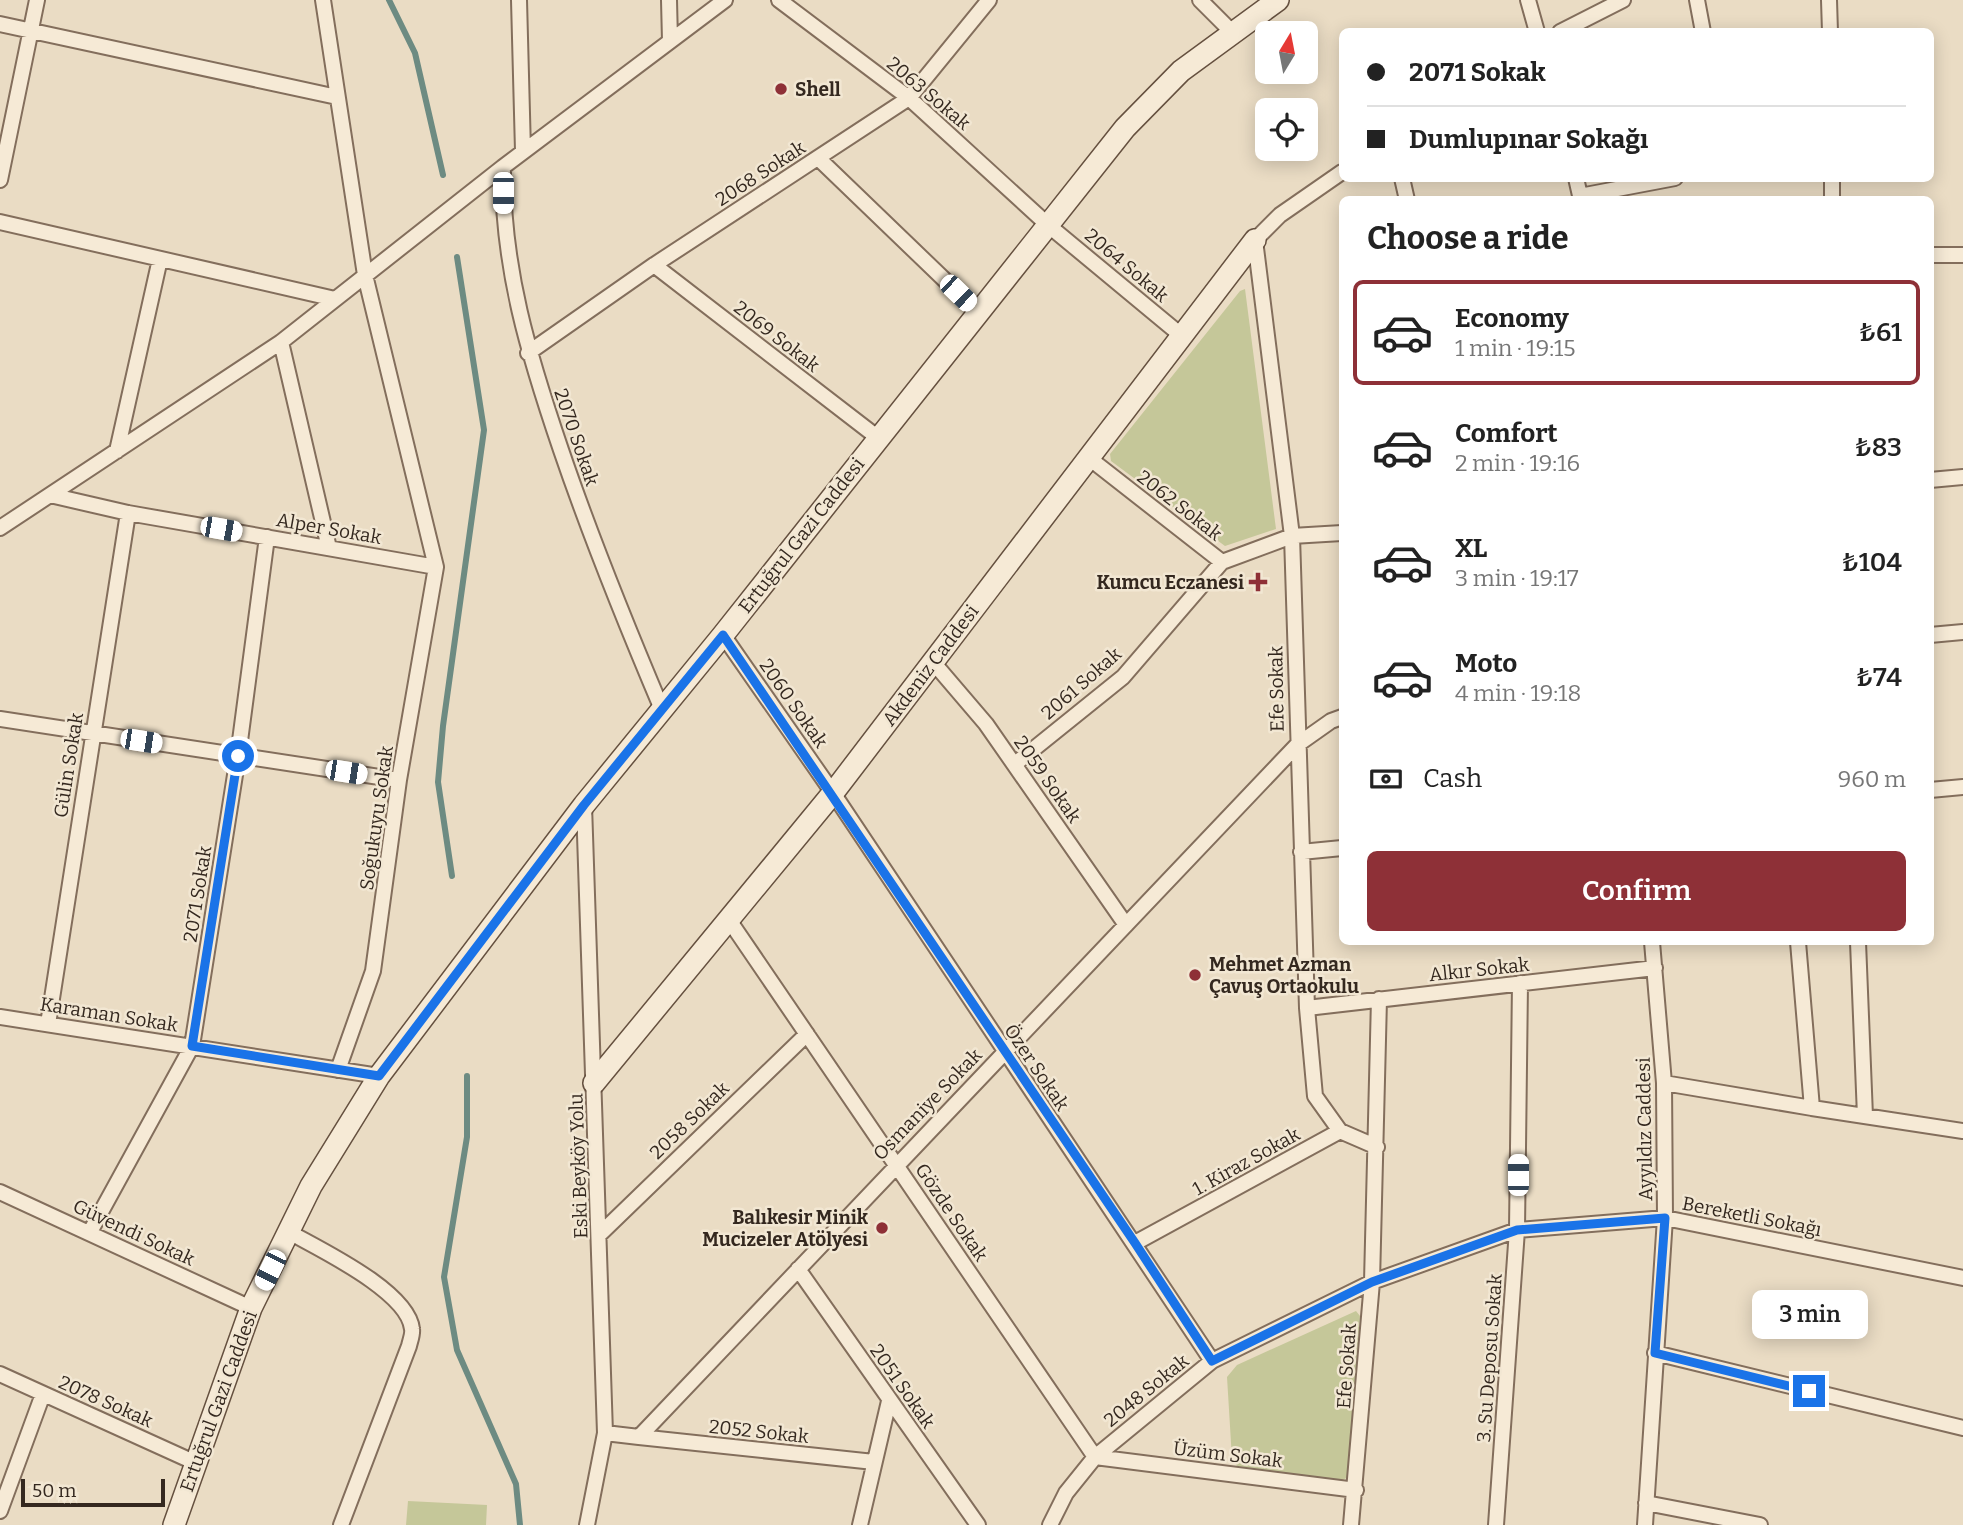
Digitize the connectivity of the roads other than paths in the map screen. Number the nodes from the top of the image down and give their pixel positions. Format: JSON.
{"nodes":[{"id":1,"x":37,"y":0,"type":"edge"},
{"id":2,"x":323,"y":0,"type":"edge"},
{"id":3,"x":519,"y":0,"type":"edge"},
{"id":4,"x":669,"y":0,"type":"edge"},
{"id":5,"x":725,"y":0,"type":"edge"},
{"id":6,"x":779,"y":0,"type":"edge"},
{"id":7,"x":989,"y":0,"type":"edge"},
{"id":8,"x":1200,"y":0,"type":"edge"},
{"id":9,"x":1278,"y":0,"type":"edge"},
{"id":10,"x":1528,"y":0,"type":"edge"},
{"id":11,"x":1623,"y":0,"type":"edge"},
{"id":12,"x":1696,"y":0,"type":"edge"},
{"id":13,"x":1829,"y":0,"type":"edge"},
{"id":14,"x":0,"y":24,"type":"edge"},
{"id":15,"x":1536,"y":28,"type":"edge"},
{"id":16,"x":1568,"y":28,"type":"edge"},
{"id":17,"x":1702,"y":28,"type":"edge"},
{"id":18,"x":1830,"y":28,"type":"edge"},
{"id":19,"x":31,"y":31,"type":"junction"},
{"id":20,"x":1233,"y":33,"type":"junction"},
{"id":21,"x":670,"y":41,"type":"junction"},
{"id":22,"x":337,"y":97,"type":"junction"},
{"id":23,"x":909,"y":98,"type":"junction"},
{"id":24,"x":523,"y":151,"type":"junction"},
{"id":25,"x":818,"y":158,"type":"junction"},
{"id":26,"x":503,"y":166,"type":"junction"},
{"id":27,"x":1339,"y":174,"type":"edge"},
{"id":28,"x":0,"y":180,"type":"edge"},
{"id":29,"x":1655,"y":182,"type":"edge"},
{"id":30,"x":1586,"y":196,"type":"edge"},
{"id":31,"x":0,"y":222,"type":"edge"},
{"id":32,"x":1048,"y":225,"type":"junction"},
{"id":33,"x":1255,"y":240,"type":"junction"},
{"id":34,"x":1934,"y":255,"type":"edge"},
{"id":35,"x":1963,"y":255,"type":"edge"},
{"id":36,"x":160,"y":259,"type":"junction"},
{"id":37,"x":654,"y":265,"type":"junction"},
{"id":38,"x":365,"y":275,"type":"junction"},
{"id":39,"x":335,"y":299,"type":"junction"},
{"id":40,"x":978,"y":312,"type":"junction"},
{"id":41,"x":1182,"y":336,"type":"junction"},
{"id":42,"x":281,"y":342,"type":"junction"},
{"id":43,"x":528,"y":353,"type":"junction"},
{"id":44,"x":877,"y":437,"type":"junction"},
{"id":45,"x":117,"y":451,"type":"junction"},
{"id":46,"x":1089,"y":458,"type":"junction"},
{"id":47,"x":1963,"y":477,"type":"edge"},
{"id":48,"x":1934,"y":480,"type":"edge"},
{"id":49,"x":50,"y":495,"type":"junction"},
{"id":50,"x":128,"y":513,"type":"junction"},
{"id":51,"x":0,"y":528,"type":"edge"},
{"id":52,"x":1339,"y":533,"type":"edge"},
{"id":53,"x":1292,"y":536,"type":"junction"},
{"id":54,"x":267,"y":537,"type":"junction"},
{"id":55,"x":329,"y":548,"type":"junction"},
{"id":56,"x":1222,"y":562,"type":"junction"},
{"id":57,"x":436,"y":567,"type":"junction"},
{"id":58,"x":1963,"y":632,"type":"edge"},
{"id":59,"x":723,"y":635,"type":"junction"},
{"id":60,"x":1934,"y":635,"type":"edge"},
{"id":61,"x":933,"y":662,"type":"junction"},
{"id":62,"x":661,"y":707,"type":"junction"},
{"id":63,"x":1339,"y":718,"type":"edge"},
{"id":64,"x":0,"y":719,"type":"edge"},
{"id":65,"x":92,"y":733,"type":"junction"},
{"id":66,"x":1297,"y":745,"type":"junction"},
{"id":67,"x":238,"y":756,"type":"junction"},
{"id":68,"x":1015,"y":764,"type":"junction"},
{"id":69,"x":399,"y":780,"type":"junction"},
{"id":70,"x":1963,"y":787,"type":"edge"},
{"id":71,"x":1934,"y":790,"type":"edge"},
{"id":72,"x":833,"y":793,"type":"junction"},
{"id":73,"x":584,"y":805,"type":"junction"},
{"id":74,"x":1339,"y":848,"type":"edge"},
{"id":75,"x":1301,"y":852,"type":"junction"},
{"id":76,"x":729,"y":920,"type":"junction"},
{"id":77,"x":1126,"y":925,"type":"junction"},
{"id":78,"x":1652,"y":945,"type":"edge"},
{"id":79,"x":1798,"y":945,"type":"edge"},
{"id":80,"x":1858,"y":945,"type":"edge"},
{"id":81,"x":1655,"y":968,"type":"junction"},
{"id":82,"x":1520,"y":984,"type":"junction"},
{"id":83,"x":1380,"y":999,"type":"junction"},
{"id":84,"x":1307,"y":1008,"type":"junction"},
{"id":85,"x":0,"y":1017,"type":"edge"},
{"id":86,"x":48,"y":1024,"type":"junction"},
{"id":87,"x":807,"y":1034,"type":"junction"},
{"id":88,"x":192,"y":1046,"type":"junction"},
{"id":89,"x":1004,"y":1053,"type":"junction"},
{"id":90,"x":338,"y":1070,"type":"junction"},
{"id":91,"x":379,"y":1076,"type":"junction"},
{"id":92,"x":594,"y":1083,"type":"junction"},
{"id":93,"x":1664,"y":1083,"type":"junction"},
{"id":94,"x":1812,"y":1108,"type":"junction"},
{"id":95,"x":1865,"y":1116,"type":"junction"},
{"id":96,"x":1340,"y":1132,"type":"junction"},
{"id":97,"x":1963,"y":1132,"type":"edge"},
{"id":98,"x":1377,"y":1147,"type":"junction"},
{"id":99,"x":896,"y":1164,"type":"junction"},
{"id":100,"x":0,"y":1192,"type":"edge"},
{"id":101,"x":1665,"y":1218,"type":"junction"},
{"id":102,"x":1517,"y":1230,"type":"junction"},
{"id":103,"x":90,"y":1232,"type":"junction"},
{"id":104,"x":289,"y":1232,"type":"junction"},
{"id":105,"x":599,"y":1235,"type":"junction"},
{"id":106,"x":1135,"y":1243,"type":"junction"},
{"id":107,"x":798,"y":1269,"type":"junction"},
{"id":108,"x":1963,"y":1279,"type":"edge"},
{"id":109,"x":1372,"y":1282,"type":"junction"},
{"id":110,"x":251,"y":1308,"type":"junction"},
{"id":111,"x":1655,"y":1353,"type":"junction"},
{"id":112,"x":1212,"y":1361,"type":"junction"},
{"id":113,"x":0,"y":1374,"type":"edge"},
{"id":114,"x":43,"y":1394,"type":"junction"},
{"id":115,"x":889,"y":1401,"type":"junction"},
{"id":116,"x":1963,"y":1428,"type":"edge"},
{"id":117,"x":605,"y":1433,"type":"junction"},
{"id":118,"x":639,"y":1437,"type":"junction"},
{"id":119,"x":1094,"y":1457,"type":"junction"},
{"id":120,"x":874,"y":1462,"type":"junction"},
{"id":121,"x":196,"y":1463,"type":"junction"},
{"id":122,"x":1356,"y":1490,"type":"junction"},
{"id":123,"x":1646,"y":1503,"type":"junction"},
{"id":124,"x":0,"y":1511,"type":"edge"},
{"id":125,"x":174,"y":1525,"type":"edge"},
{"id":126,"x":341,"y":1525,"type":"edge"},
{"id":127,"x":587,"y":1525,"type":"edge"},
{"id":128,"x":860,"y":1525,"type":"edge"},
{"id":129,"x":978,"y":1525,"type":"edge"},
{"id":130,"x":1050,"y":1525,"type":"edge"},
{"id":131,"x":1351,"y":1525,"type":"edge"},
{"id":132,"x":1496,"y":1525,"type":"edge"},
{"id":133,"x":1645,"y":1525,"type":"edge"},
{"id":134,"x":1760,"y":1525,"type":"edge"}],
"edges":[{"from":1,"to":19,"type":"street"},
{"from":2,"to":22,"type":"street"},
{"from":3,"to":24,"type":"street"},
{"from":4,"to":21,"type":"street"},
{"from":5,"to":21,"type":"street"},
{"from":6,"to":23,"type":"street","name":"2063 Sokak"},
{"from":7,"to":23,"type":"street","name":"2068 Sokak"},
{"from":8,"to":20,"type":"street"},
{"from":9,"to":20,"type":"main road","name":"Ertuğrul Gazi Caddesi"},
{"from":10,"to":15,"type":"street"},
{"from":11,"to":16,"type":"street"},
{"from":12,"to":17,"type":"street"},
{"from":13,"to":18,"type":"street"},
{"from":14,"to":19,"type":"street"},
{"from":19,"to":22,"type":"street"},
{"from":19,"to":28,"type":"street"},
{"from":20,"to":32,"type":"main road","name":"Ertuğrul Gazi Caddesi"},
{"from":21,"to":24,"type":"street"},
{"from":22,"to":38,"type":"street"},
{"from":23,"to":25,"type":"street","name":"2068 Sokak"},
{"from":23,"to":32,"type":"street","name":"2063 Sokak"},
{"from":24,"to":26,"type":"street"},
{"from":25,"to":37,"type":"street","name":"2068 Sokak"},
{"from":25,"to":40,"type":"street"},
{"from":26,"to":38,"type":"street"},
{"from":26,"to":43,"type":"street","name":"2070 Sokak"},
{"from":27,"to":33,"type":"street"},
{"from":29,"to":30,"type":"street"},
{"from":31,"to":36,"type":"street"},
{"from":32,"to":40,"type":"main road","name":"Ertuğrul Gazi Caddesi"},
{"from":32,"to":41,"type":"street","name":"2064 Sokak"},
{"from":33,"to":41,"type":"main road","name":"Akdeniz Caddesi"},
{"from":33,"to":53,"type":"street","name":"Efe Sokak"},
{"from":34,"to":35,"type":"street"},
{"from":36,"to":39,"type":"street"},
{"from":36,"to":45,"type":"street"},
{"from":37,"to":43,"type":"street","name":"2068 Sokak"},
{"from":37,"to":44,"type":"street","name":"2069 Sokak"},
{"from":38,"to":39,"type":"street"},
{"from":38,"to":57,"type":"street"},
{"from":39,"to":42,"type":"street"},
{"from":40,"to":44,"type":"main road","name":"Ertuğrul Gazi Caddesi"},
{"from":41,"to":46,"type":"main road","name":"Akdeniz Caddesi"},
{"from":42,"to":45,"type":"street"},
{"from":42,"to":55,"type":"street"},
{"from":43,"to":62,"type":"street","name":"2070 Sokak"},
{"from":44,"to":59,"type":"main road","name":"Ertuğrul Gazi Caddesi"},
{"from":45,"to":49,"type":"street"},
{"from":46,"to":56,"type":"street","name":"2062 Sokak"},
{"from":46,"to":61,"type":"main road","name":"Akdeniz Caddesi"},
{"from":47,"to":48,"type":"street"},
{"from":49,"to":50,"type":"street","name":"Alper Sokak"},
{"from":49,"to":51,"type":"street"},
{"from":50,"to":54,"type":"street","name":"Alper Sokak"},
{"from":50,"to":65,"type":"street","name":"Gülin Sokak"},
{"from":52,"to":53,"type":"street","name":"2062 Sokak"},
{"from":53,"to":56,"type":"street","name":"2062 Sokak"},
{"from":53,"to":66,"type":"street","name":"Efe Sokak"},
{"from":54,"to":55,"type":"street","name":"Alper Sokak"},
{"from":54,"to":67,"type":"street","name":"2071 Sokak"},
{"from":55,"to":57,"type":"street","name":"Alper Sokak"},
{"from":56,"to":68,"type":"street","name":"2061 Sokak"},
{"from":57,"to":69,"type":"street","name":"Soğukuyu Sokak"},
{"from":58,"to":60,"type":"street"},
{"from":59,"to":62,"type":"main road","name":"Ertuğrul Gazi Caddesi"},
{"from":59,"to":72,"type":"street","name":"2060 Sokak"},
{"from":61,"to":68,"type":"street","name":"2059 Sokak"},
{"from":61,"to":72,"type":"main road","name":"Akdeniz Caddesi"},
{"from":62,"to":73,"type":"main road","name":"Ertuğrul Gazi Caddesi"},
{"from":63,"to":66,"type":"street","name":"Osmaniye Sokak"},
{"from":64,"to":65,"type":"street"},
{"from":65,"to":67,"type":"street"},
{"from":65,"to":86,"type":"street","name":"Gülin Sokak"},
{"from":66,"to":75,"type":"street","name":"Efe Sokak"},
{"from":66,"to":77,"type":"street","name":"Osmaniye Sokak"},
{"from":67,"to":69,"type":"street"},
{"from":67,"to":88,"type":"street","name":"2071 Sokak"},
{"from":68,"to":77,"type":"street","name":"2059 Sokak"},
{"from":69,"to":90,"type":"street","name":"Soğukuyu Sokak"},
{"from":70,"to":71,"type":"street"},
{"from":72,"to":76,"type":"main road","name":"Akdeniz Caddesi"},
{"from":72,"to":89,"type":"street","name":"Özer Sokak"},
{"from":73,"to":91,"type":"main road","name":"Ertuğrul Gazi Caddesi"},
{"from":73,"to":92,"type":"street","name":"Eski Beyköy Yolu"},
{"from":74,"to":75,"type":"street"},
{"from":75,"to":84,"type":"street","name":"Efe Sokak"},
{"from":76,"to":87,"type":"street","name":"Gözde Sokak"},
{"from":76,"to":92,"type":"main road","name":"Akdeniz Caddesi"},
{"from":77,"to":89,"type":"street","name":"Osmaniye Sokak"},
{"from":78,"to":81,"type":"street","name":"Ayyıldız Caddesi"},
{"from":79,"to":94,"type":"street"},
{"from":80,"to":95,"type":"street"},
{"from":81,"to":82,"type":"street","name":"Alkır Sokak"},
{"from":81,"to":93,"type":"street","name":"Ayyıldız Caddesi"},
{"from":82,"to":83,"type":"street","name":"Alkır Sokak"},
{"from":82,"to":102,"type":"street","name":"3. Su Deposu Sokak"},
{"from":83,"to":84,"type":"street","name":"Alkır Sokak"},
{"from":83,"to":98,"type":"street","name":"Efe Sokak"},
{"from":84,"to":96,"type":"street","name":"Efe Sokak"},
{"from":85,"to":86,"type":"street","name":"Karaman Sokak"},
{"from":86,"to":88,"type":"street","name":"Karaman Sokak"},
{"from":87,"to":99,"type":"street","name":"Gözde Sokak"},
{"from":87,"to":105,"type":"street","name":"2058 Sokak"},
{"from":88,"to":90,"type":"street","name":"Karaman Sokak"},
{"from":88,"to":103,"type":"street","name":"2071 Sokak"},
{"from":89,"to":99,"type":"street","name":"Osmaniye Sokak"},
{"from":89,"to":106,"type":"street","name":"Özer Sokak"},
{"from":90,"to":91,"type":"street","name":"Karaman Sokak"},
{"from":91,"to":104,"type":"main road","name":"Ertuğrul Gazi Caddesi"},
{"from":92,"to":105,"type":"street","name":"Eski Beyköy Yolu"},
{"from":93,"to":94,"type":"street"},
{"from":93,"to":101,"type":"street","name":"Ayyıldız Caddesi"},
{"from":94,"to":95,"type":"street"},
{"from":95,"to":97,"type":"street"},
{"from":96,"to":98,"type":"street"},
{"from":96,"to":106,"type":"street","name":"1. Kiraz Sokak"},
{"from":98,"to":109,"type":"street","name":"Efe Sokak"},
{"from":99,"to":107,"type":"street","name":"Osmaniye Sokak"},
{"from":99,"to":119,"type":"street","name":"Gözde Sokak"},
{"from":100,"to":103,"type":"street","name":"Güvendi Sokak"},
{"from":101,"to":102,"type":"street","name":"Bereketli Sokağı"},
{"from":101,"to":108,"type":"street","name":"Bereketli Sokağı"},
{"from":101,"to":111,"type":"street","name":"Ayyıldız Caddesi"},
{"from":102,"to":109,"type":"street","name":"Bereketli Sokağı"},
{"from":102,"to":132,"type":"street","name":"3. Su Deposu Sokak"},
{"from":103,"to":110,"type":"street","name":"Güvendi Sokak"},
{"from":104,"to":110,"type":"main road","name":"Ertuğrul Gazi Caddesi"},
{"from":104,"to":126,"type":"street"},
{"from":105,"to":117,"type":"street","name":"Eski Beyköy Yolu"},
{"from":106,"to":112,"type":"street","name":"Özer Sokak"},
{"from":107,"to":115,"type":"street","name":"2051 Sokak"},
{"from":107,"to":118,"type":"street","name":"Osmaniye Sokak"},
{"from":109,"to":112,"type":"street","name":"2048 Sokak"},
{"from":109,"to":122,"type":"street","name":"Efe Sokak"},
{"from":110,"to":121,"type":"main road","name":"Ertuğrul Gazi Caddesi"},
{"from":111,"to":116,"type":"street"},
{"from":111,"to":123,"type":"street","name":"Ayyıldız Caddesi"},
{"from":112,"to":119,"type":"street","name":"2048 Sokak"},
{"from":113,"to":114,"type":"street","name":"2078 Sokak"},
{"from":114,"to":121,"type":"street","name":"2078 Sokak"},
{"from":114,"to":124,"type":"street"},
{"from":115,"to":120,"type":"street"},
{"from":115,"to":129,"type":"street","name":"2051 Sokak"},
{"from":117,"to":118,"type":"street"},
{"from":117,"to":127,"type":"street","name":"Eski Beyköy Yolu"},
{"from":118,"to":120,"type":"street","name":"2052 Sokak"},
{"from":119,"to":122,"type":"street","name":"Üzüm Sokak"},
{"from":119,"to":130,"type":"street","name":"2048 Sokak"},
{"from":120,"to":128,"type":"street"},
{"from":121,"to":125,"type":"main road","name":"Ertuğrul Gazi Caddesi"},
{"from":122,"to":131,"type":"street","name":"Efe Sokak"},
{"from":123,"to":133,"type":"street","name":"Ayyıldız Caddesi"},
{"from":123,"to":134,"type":"street"}]}
